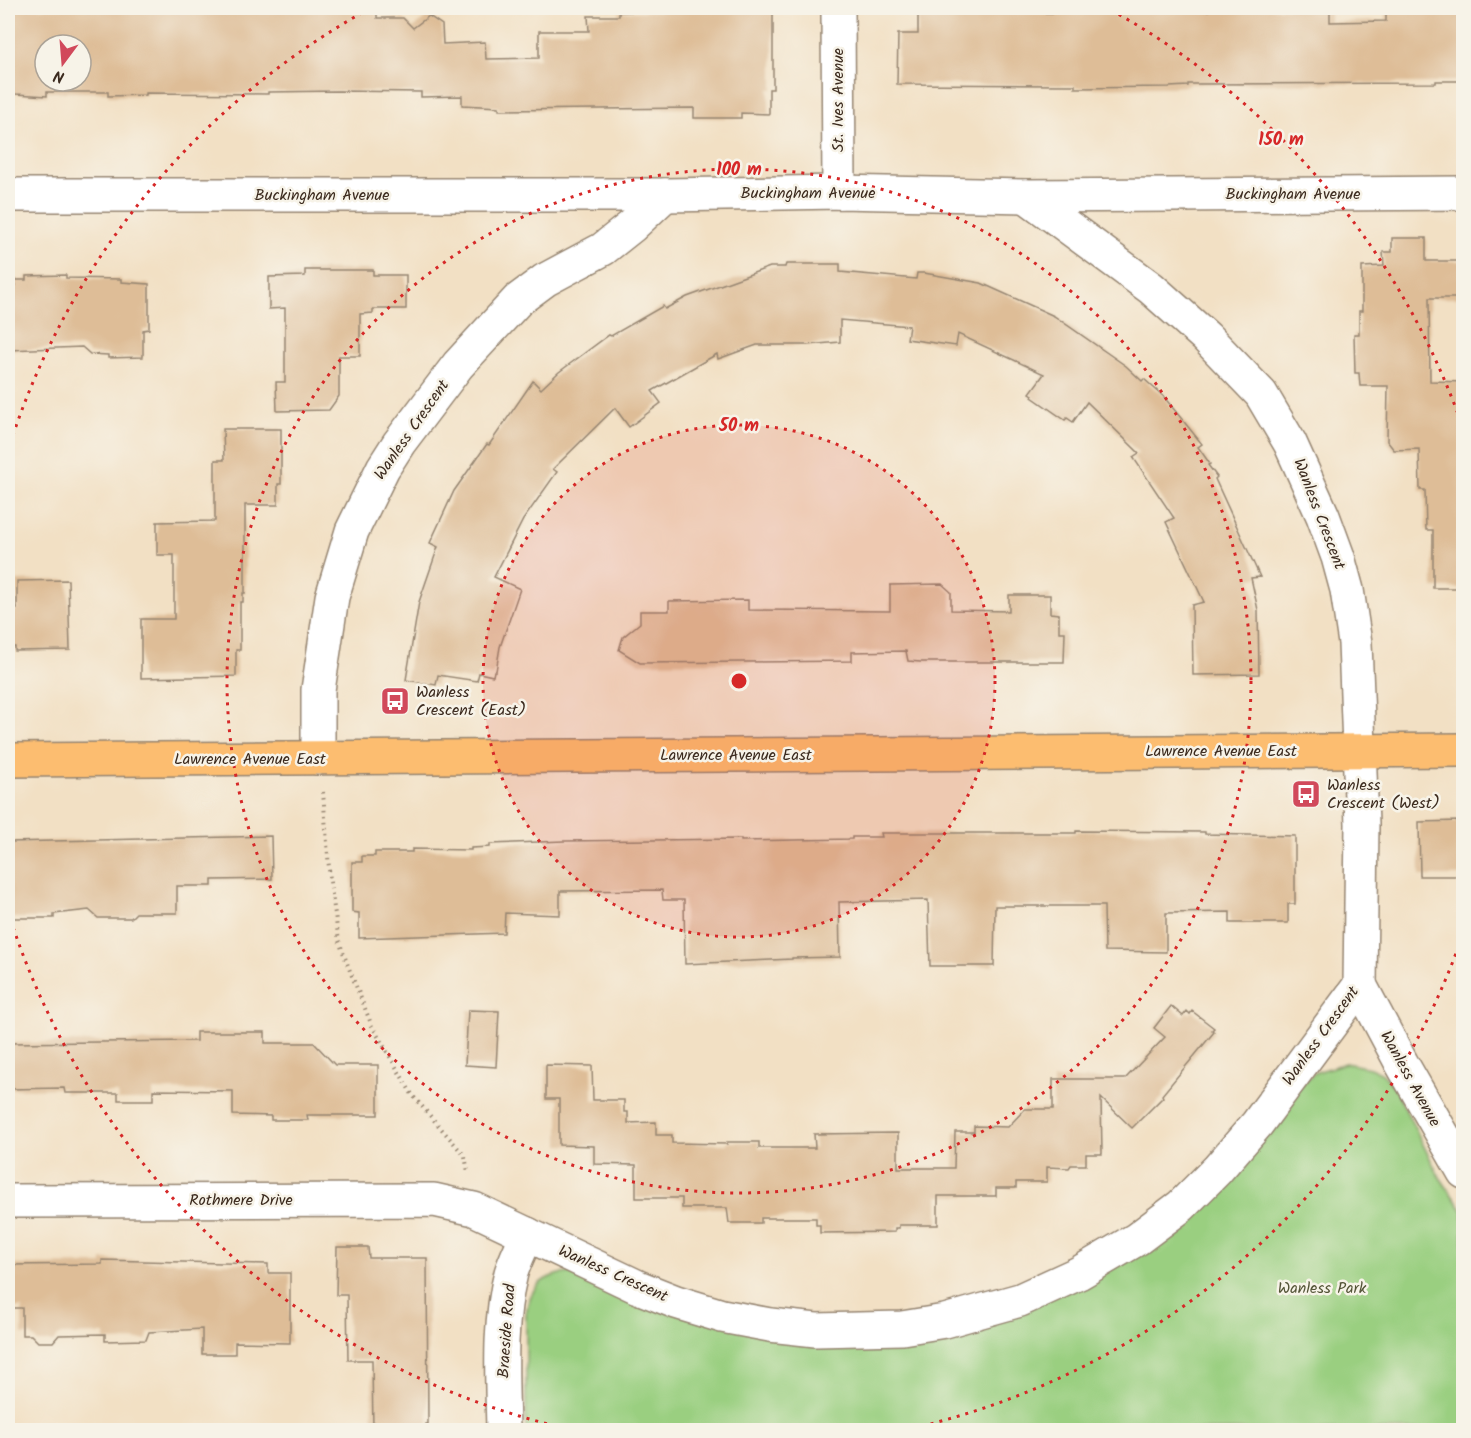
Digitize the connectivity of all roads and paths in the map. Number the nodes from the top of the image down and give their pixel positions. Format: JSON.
{"nodes":[{"id":1,"x":838,"y":8,"type":"edge"},
{"id":2,"x":838,"y":192,"type":"junction"},
{"id":3,"x":1464,"y":193,"type":"edge"},
{"id":4,"x":8,"y":195,"type":"edge"},
{"id":5,"x":665,"y":195,"type":"junction"},
{"id":6,"x":1026,"y":196,"type":"junction"},
{"id":7,"x":1360,"y":750,"type":"junction"},
{"id":8,"x":1464,"y":750,"type":"edge"},
{"id":9,"x":318,"y":758,"type":"junction"},
{"id":10,"x":8,"y":760,"type":"edge"},
{"id":11,"x":1360,"y":985,"type":"junction"},
{"id":12,"x":1464,"y":1172,"type":"edge"},
{"id":13,"x":8,"y":1201,"type":"edge"},
{"id":14,"x":474,"y":1209,"type":"junction"},
{"id":15,"x":527,"y":1234,"type":"junction"},
{"id":16,"x":502,"y":1431,"type":"edge"}],
"edges":[{"from":1,"to":2,"type":"street","name":"St. Ives Avenue"},
{"from":2,"to":5,"type":"street","name":"Buckingham Avenue"},
{"from":2,"to":6,"type":"street","name":"Buckingham Avenue"},
{"from":3,"to":6,"type":"street","name":"Buckingham Avenue"},
{"from":4,"to":5,"type":"street","name":"Buckingham Avenue"},
{"from":5,"to":9,"type":"street","name":"Wanless Crescent"},
{"from":6,"to":7,"type":"street","name":"Wanless Crescent"},
{"from":7,"to":8,"type":"main road","name":"Lawrence Avenue East"},
{"from":7,"to":9,"type":"main road","name":"Lawrence Avenue East"},
{"from":7,"to":11,"type":"street","name":"Wanless Crescent"},
{"from":9,"to":10,"type":"main road","name":"Lawrence Avenue East"},
{"from":9,"to":14,"type":"path"},
{"from":11,"to":12,"type":"street","name":"Wanless Avenue"},
{"from":11,"to":15,"type":"street","name":"Wanless Crescent"},
{"from":13,"to":14,"type":"street","name":"Rothmere Drive"},
{"from":14,"to":15,"type":"street","name":"Wanless Crescent"},
{"from":15,"to":16,"type":"street","name":"Braeside Road"}]}
